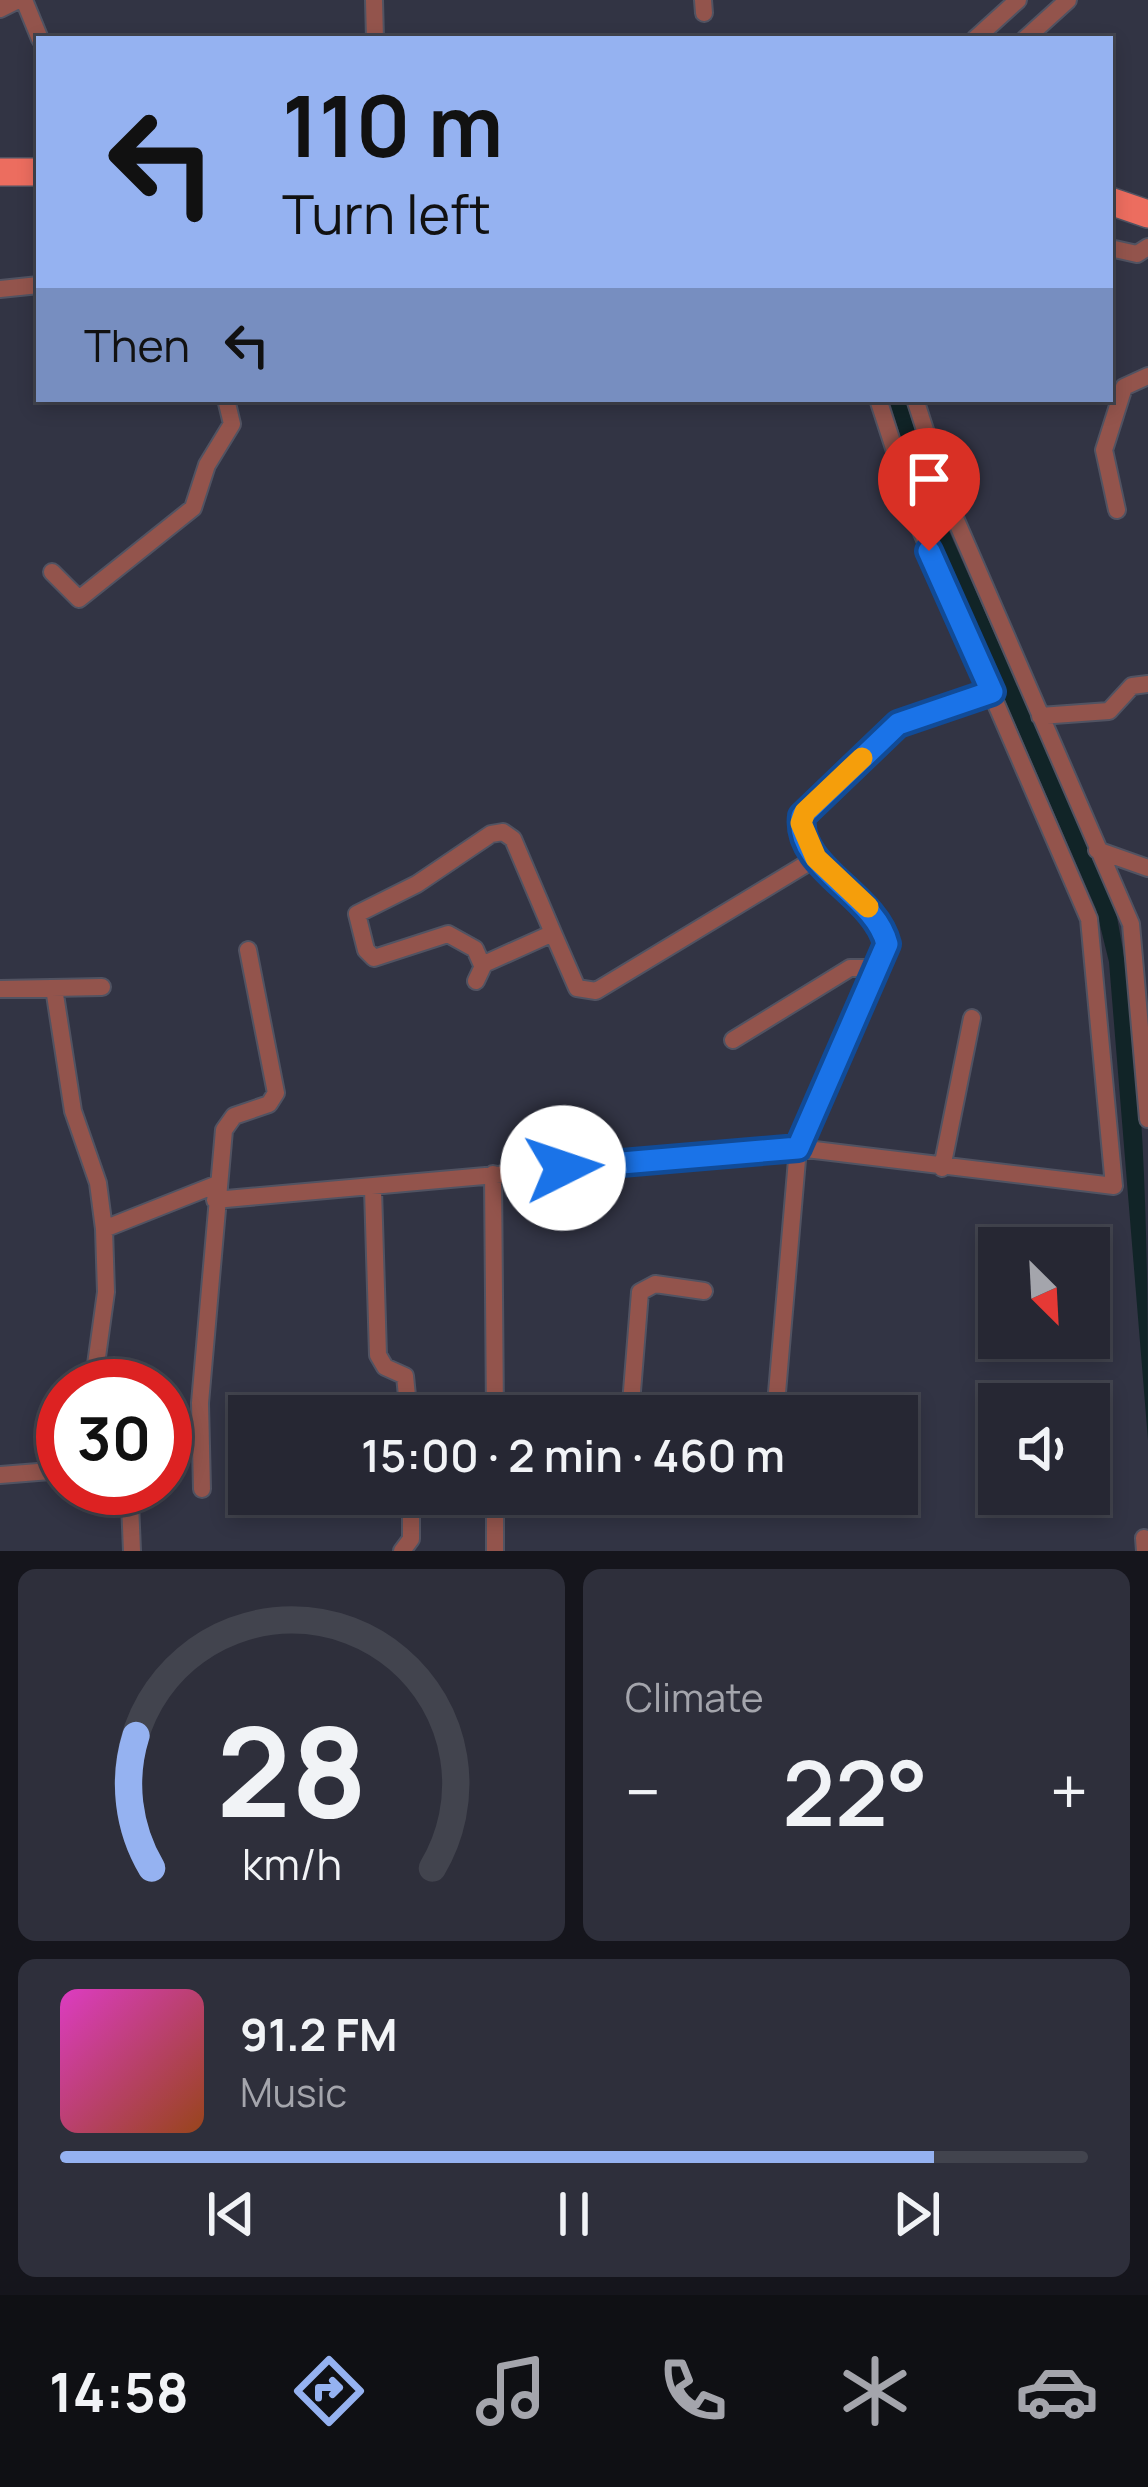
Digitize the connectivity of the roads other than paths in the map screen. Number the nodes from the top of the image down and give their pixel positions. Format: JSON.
{"nodes":[{"id":1,"x":21,"y":0,"type":"edge"},
{"id":2,"x":374,"y":0,"type":"edge"},
{"id":3,"x":1018,"y":0,"type":"edge"},
{"id":4,"x":1069,"y":0,"type":"edge"},
{"id":5,"x":0,"y":9,"type":"edge"},
{"id":6,"x":39,"y":36,"type":"edge"},
{"id":7,"x":375,"y":36,"type":"edge"},
{"id":8,"x":978,"y":36,"type":"edge"},
{"id":9,"x":1028,"y":36,"type":"edge"},
{"id":10,"x":0,"y":172,"type":"edge"},
{"id":11,"x":36,"y":172,"type":"edge"},
{"id":12,"x":1113,"y":202,"type":"edge"},
{"id":13,"x":1148,"y":214,"type":"edge"},
{"id":14,"x":1148,"y":247,"type":"edge"},
{"id":15,"x":1113,"y":249,"type":"edge"},
{"id":16,"x":36,"y":285,"type":"edge"},
{"id":17,"x":0,"y":289,"type":"edge"},
{"id":18,"x":1148,"y":376,"type":"edge"},
{"id":19,"x":227,"y":402,"type":"edge"},
{"id":20,"x":879,"y":402,"type":"edge"},
{"id":21,"x":916,"y":402,"type":"edge"},
{"id":22,"x":1117,"y":510,"type":"dead end"},
{"id":23,"x":52,"y":572,"type":"dead end"},
{"id":24,"x":1148,"y":684,"type":"edge"},
{"id":25,"x":992,"y":692,"type":"junction"},
{"id":26,"x":1040,"y":716,"type":"junction"},
{"id":27,"x":1096,"y":850,"type":"junction"},
{"id":28,"x":816,"y":858,"type":"junction"},
{"id":29,"x":1148,"y":868,"type":"edge"},
{"id":30,"x":553,"y":933,"type":"junction"},
{"id":31,"x":248,"y":950,"type":"dead end"},
{"id":32,"x":875,"y":968,"type":"junction"},
{"id":33,"x":101,"y":987,"type":"dead end"},
{"id":34,"x":54,"y":988,"type":"junction"},
{"id":35,"x":0,"y":989,"type":"edge"},
{"id":36,"x":972,"y":1018,"type":"dead end"},
{"id":37,"x":733,"y":1040,"type":"dead end"},
{"id":38,"x":1148,"y":1119,"type":"edge"},
{"id":39,"x":798,"y":1148,"type":"junction"},
{"id":40,"x":942,"y":1168,"type":"junction"},
{"id":41,"x":493,"y":1174,"type":"junction"},
{"id":42,"x":373,"y":1189,"type":"junction"},
{"id":43,"x":215,"y":1192,"type":"junction"},
{"id":44,"x":104,"y":1229,"type":"junction"},
{"id":45,"x":704,"y":1291,"type":"dead end"},
{"id":46,"x":97,"y":1359,"type":"edge"},
{"id":47,"x":407,"y":1395,"type":"edge"},
{"id":48,"x":495,"y":1395,"type":"edge"},
{"id":49,"x":632,"y":1395,"type":"edge"},
{"id":50,"x":777,"y":1395,"type":"edge"},
{"id":51,"x":36,"y":1472,"type":"edge"},
{"id":52,"x":0,"y":1475,"type":"edge"},
{"id":53,"x":202,"y":1489,"type":"dead end"},
{"id":54,"x":130,"y":1515,"type":"edge"},
{"id":55,"x":410,"y":1515,"type":"edge"},
{"id":56,"x":495,"y":1515,"type":"edge"},
{"id":57,"x":132,"y":1551,"type":"edge"},
{"id":58,"x":402,"y":1551,"type":"edge"},
{"id":59,"x":496,"y":1551,"type":"edge"}],
"edges":[{"from":1,"to":5,"type":"street"},
{"from":1,"to":6,"type":"street"},
{"from":2,"to":7,"type":"street"},
{"from":3,"to":8,"type":"street"},
{"from":4,"to":9,"type":"street"},
{"from":10,"to":11,"type":"main road"},
{"from":12,"to":13,"type":"main road"},
{"from":14,"to":15,"type":"street"},
{"from":16,"to":17,"type":"street"},
{"from":18,"to":22,"type":"street"},
{"from":19,"to":23,"type":"street"},
{"from":20,"to":25,"type":"street"},
{"from":21,"to":26,"type":"street"},
{"from":24,"to":26,"type":"street"},
{"from":25,"to":28,"type":"street"},
{"from":25,"to":40,"type":"street"},
{"from":26,"to":27,"type":"street"},
{"from":27,"to":29,"type":"street"},
{"from":27,"to":38,"type":"street"},
{"from":28,"to":30,"type":"street"},
{"from":28,"to":32,"type":"street"},
{"from":30,"to":30,"type":"street"},
{"from":31,"to":43,"type":"street"},
{"from":32,"to":37,"type":"street"},
{"from":32,"to":39,"type":"street"},
{"from":33,"to":34,"type":"street"},
{"from":34,"to":35,"type":"street"},
{"from":34,"to":44,"type":"street"},
{"from":36,"to":40,"type":"street"},
{"from":39,"to":40,"type":"street"},
{"from":39,"to":41,"type":"street"},
{"from":39,"to":50,"type":"street"},
{"from":41,"to":42,"type":"street"},
{"from":41,"to":48,"type":"street"},
{"from":42,"to":43,"type":"street"},
{"from":42,"to":47,"type":"street"},
{"from":43,"to":44,"type":"street"},
{"from":43,"to":53,"type":"street"},
{"from":44,"to":46,"type":"street"},
{"from":45,"to":49,"type":"street"},
{"from":51,"to":52,"type":"street"},
{"from":54,"to":57,"type":"street"},
{"from":55,"to":58,"type":"street"},
{"from":56,"to":59,"type":"street"}]}
